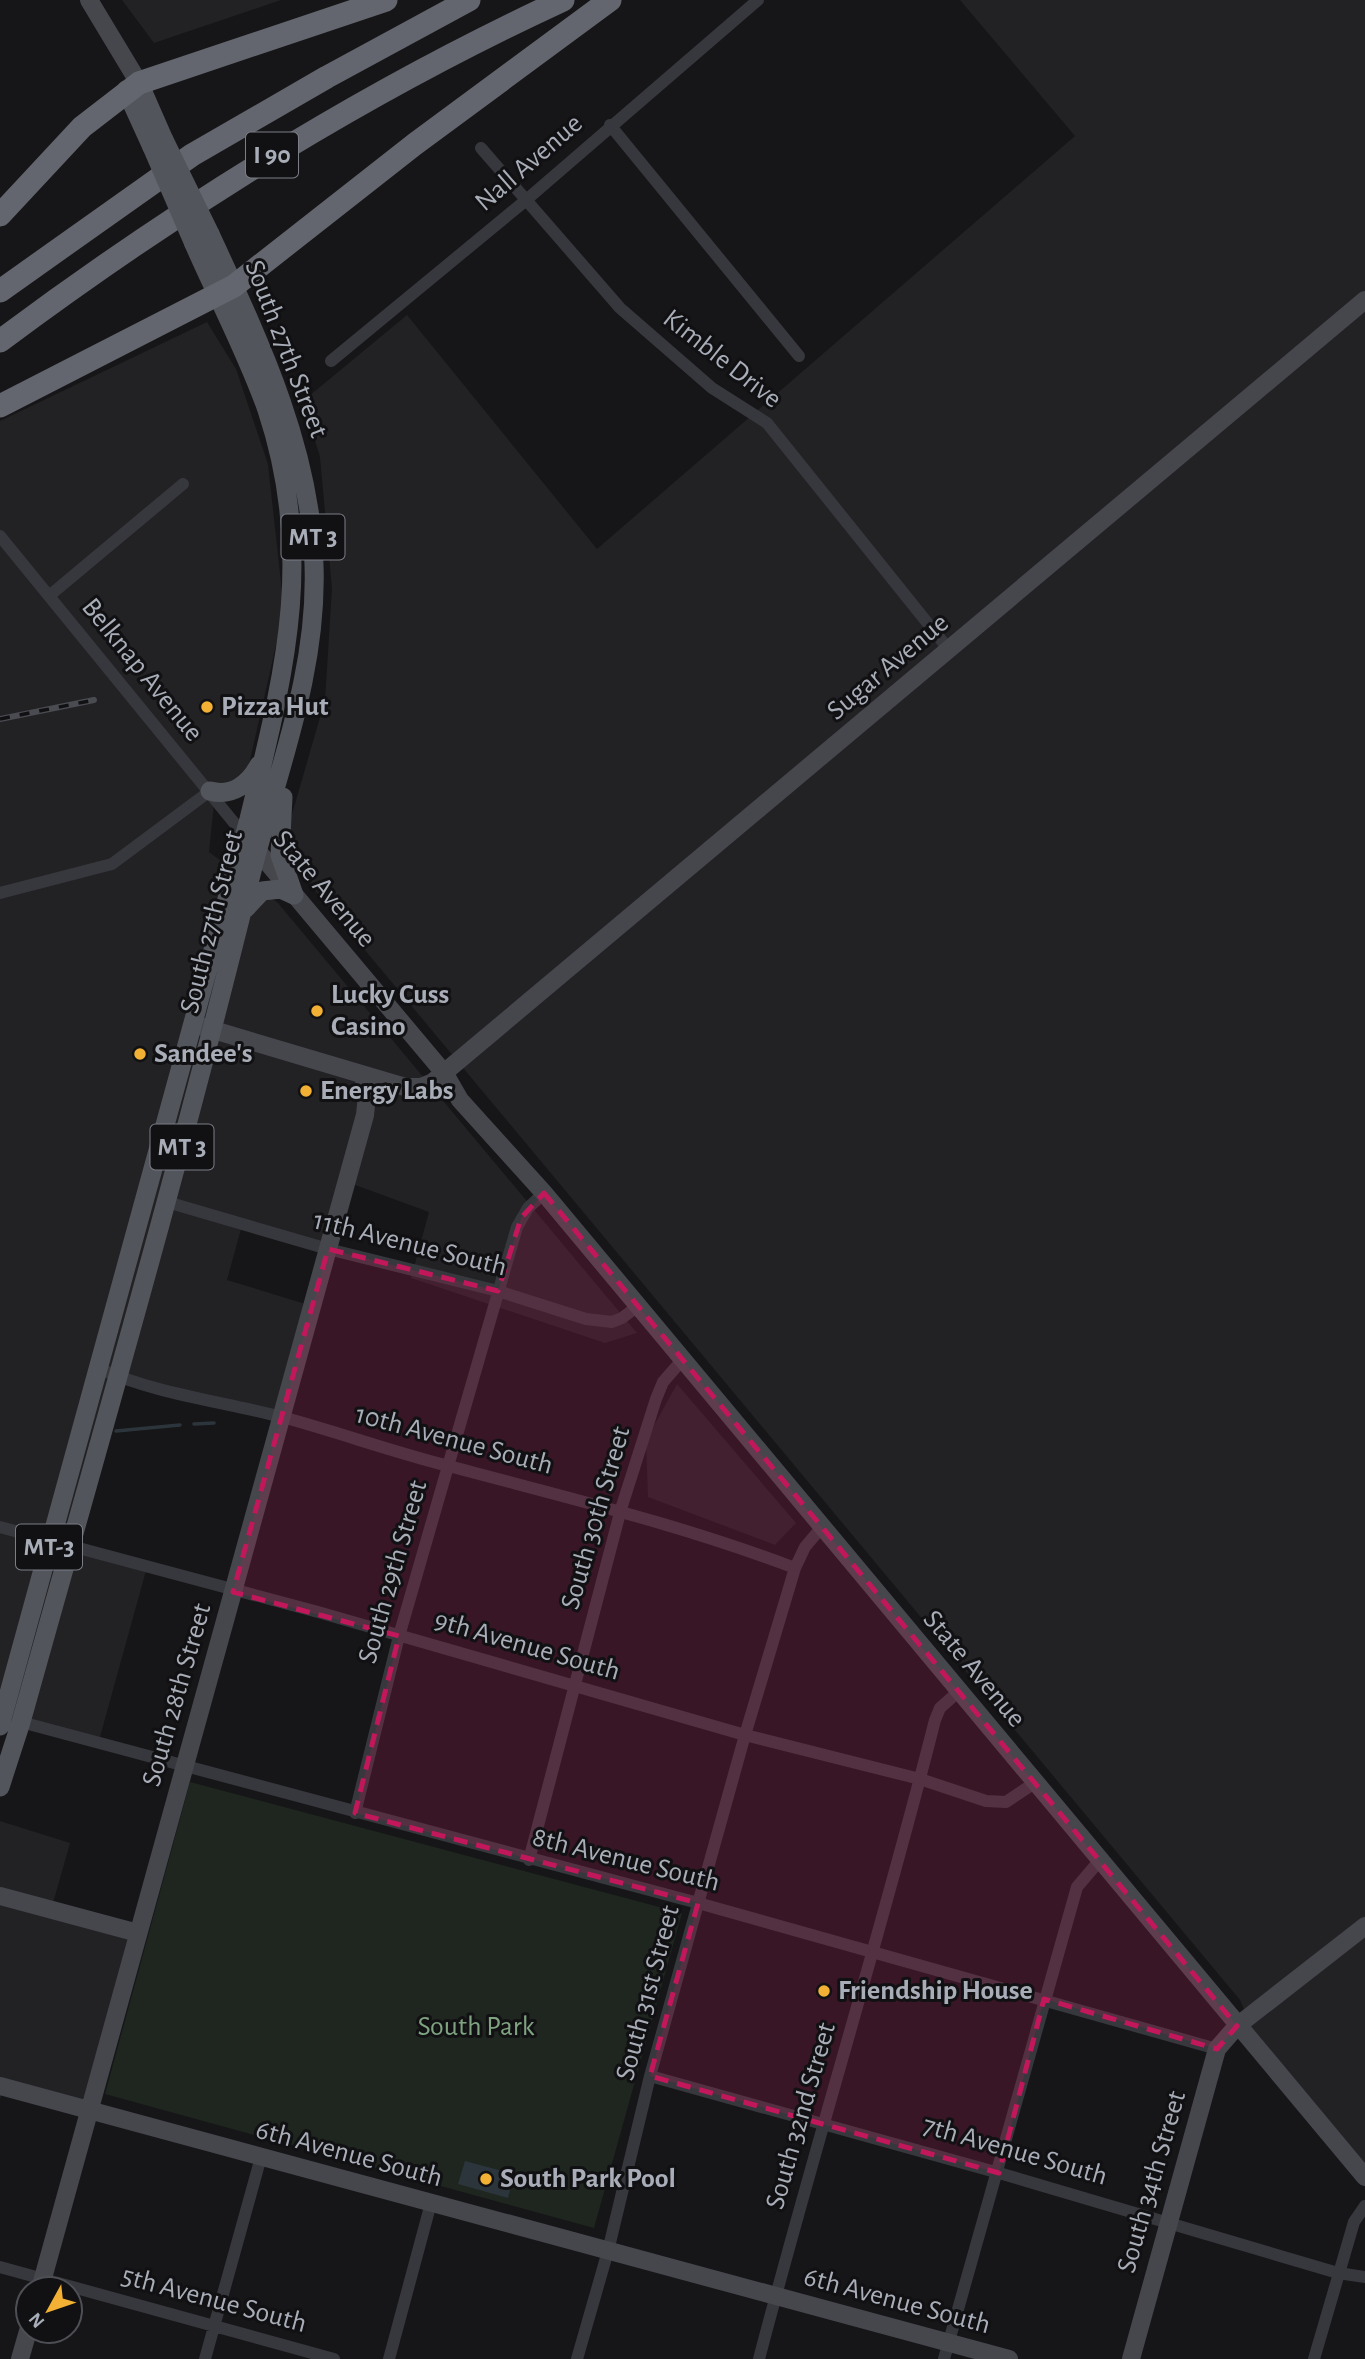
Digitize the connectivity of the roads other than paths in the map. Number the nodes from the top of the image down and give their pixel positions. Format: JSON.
{"nodes":[{"id":1,"x":89,"y":0,"type":"edge"},
{"id":2,"x":386,"y":0,"type":"edge"},
{"id":3,"x":469,"y":0,"type":"edge"},
{"id":4,"x":564,"y":0,"type":"edge"},
{"id":5,"x":610,"y":0,"type":"edge"},
{"id":6,"x":758,"y":0,"type":"edge"},
{"id":7,"x":132,"y":87,"type":"junction"},
{"id":8,"x":610,"y":125,"type":"junction"},
{"id":9,"x":481,"y":148,"type":"dead end"},
{"id":10,"x":525,"y":201,"type":"junction"},
{"id":11,"x":0,"y":215,"type":"edge"},
{"id":12,"x":0,"y":291,"type":"edge"},
{"id":13,"x":225,"y":291,"type":"junction"},
{"id":14,"x":1365,"y":300,"type":"edge"},
{"id":15,"x":0,"y":341,"type":"edge"},
{"id":16,"x":799,"y":356,"type":"dead end"},
{"id":17,"x":331,"y":360,"type":"dead end"},
{"id":18,"x":0,"y":405,"type":"edge"},
{"id":19,"x":183,"y":484,"type":"dead end"},
{"id":20,"x":0,"y":536,"type":"edge"},
{"id":21,"x":50,"y":596,"type":"junction"},
{"id":22,"x":950,"y":651,"type":"junction"},
{"id":23,"x":287,"y":753,"type":"junction"},
{"id":24,"x":264,"y":754,"type":"junction"},
{"id":25,"x":209,"y":791,"type":"junction"},
{"id":26,"x":250,"y":843,"type":"junction"},
{"id":27,"x":0,"y":893,"type":"edge"},
{"id":28,"x":294,"y":895,"type":"junction"},
{"id":29,"x":241,"y":916,"type":"junction"},
{"id":30,"x":191,"y":1023,"type":"junction"},
{"id":31,"x":213,"y":1030,"type":"junction"},
{"id":32,"x":445,"y":1074,"type":"junction"},
{"id":33,"x":363,"y":1075,"type":"junction"},
{"id":34,"x":392,"y":1084,"type":"junction"},
{"id":35,"x":365,"y":1115,"type":"junction"},
{"id":36,"x":544,"y":1193,"type":"junction"},
{"id":37,"x":167,"y":1202,"type":"junction"},
{"id":38,"x":328,"y":1249,"type":"junction"},
{"id":39,"x":498,"y":1291,"type":"junction"},
{"id":40,"x":638,"y":1306,"type":"junction"},
{"id":41,"x":683,"y":1359,"type":"junction"},
{"id":42,"x":98,"y":1368,"type":"junction"},
{"id":43,"x":117,"y":1376,"type":"junction"},
{"id":44,"x":281,"y":1417,"type":"junction"},
{"id":45,"x":448,"y":1466,"type":"junction"},
{"id":46,"x":621,"y":1509,"type":"junction"},
{"id":47,"x":0,"y":1527,"type":"edge"},
{"id":48,"x":821,"y":1528,"type":"junction"},
{"id":49,"x":51,"y":1540,"type":"junction"},
{"id":50,"x":70,"y":1546,"type":"junction"},
{"id":51,"x":795,"y":1568,"type":"junction"},
{"id":52,"x":233,"y":1592,"type":"junction"},
{"id":53,"x":399,"y":1636,"type":"junction"},
{"id":54,"x":576,"y":1684,"type":"junction"},
{"id":55,"x":958,"y":1692,"type":"junction"},
{"id":56,"x":6,"y":1720,"type":"edge"},
{"id":57,"x":745,"y":1735,"type":"junction"},
{"id":58,"x":183,"y":1768,"type":"junction"},
{"id":59,"x":920,"y":1779,"type":"junction"},
{"id":60,"x":1035,"y":1782,"type":"junction"},
{"id":61,"x":0,"y":1787,"type":"edge"},
{"id":62,"x":355,"y":1813,"type":"junction"},
{"id":63,"x":529,"y":1860,"type":"junction"},
{"id":64,"x":1100,"y":1860,"type":"junction"},
{"id":65,"x":0,"y":1896,"type":"edge"},
{"id":66,"x":698,"y":1903,"type":"junction"},
{"id":67,"x":1365,"y":1926,"type":"edge"},
{"id":68,"x":138,"y":1933,"type":"junction"},
{"id":69,"x":874,"y":1951,"type":"junction"},
{"id":70,"x":1044,"y":1999,"type":"junction"},
{"id":71,"x":1237,"y":2026,"type":"junction"},
{"id":72,"x":1217,"y":2049,"type":"junction"},
{"id":73,"x":650,"y":2076,"type":"junction"},
{"id":74,"x":0,"y":2086,"type":"edge"},
{"id":75,"x":89,"y":2110,"type":"junction"},
{"id":76,"x":823,"y":2123,"type":"junction"},
{"id":77,"x":261,"y":2157,"type":"junction"},
{"id":78,"x":999,"y":2173,"type":"junction"},
{"id":79,"x":1365,"y":2177,"type":"edge"},
{"id":80,"x":431,"y":2203,"type":"junction"},
{"id":81,"x":1365,"y":2206,"type":"edge"},
{"id":82,"x":1167,"y":2222,"type":"junction"},
{"id":83,"x":608,"y":2251,"type":"junction"},
{"id":84,"x":0,"y":2267,"type":"edge"},
{"id":85,"x":1339,"y":2273,"type":"junction"},
{"id":86,"x":19,"y":2275,"type":"edge"},
{"id":87,"x":43,"y":2275,"type":"edge"},
{"id":88,"x":1365,"y":2277,"type":"edge"},
{"id":89,"x":84,"y":2294,"type":"edge"},
{"id":90,"x":776,"y":2296,"type":"junction"},
{"id":91,"x":214,"y":2325,"type":"junction"},
{"id":92,"x":946,"y":2351,"type":"edge"},
{"id":93,"x":205,"y":2359,"type":"edge"},
{"id":94,"x":334,"y":2359,"type":"edge"},
{"id":95,"x":389,"y":2359,"type":"edge"},
{"id":96,"x":577,"y":2359,"type":"edge"},
{"id":97,"x":759,"y":2359,"type":"edge"},
{"id":98,"x":1009,"y":2359,"type":"edge"},
{"id":99,"x":1131,"y":2359,"type":"edge"},
{"id":100,"x":1314,"y":2359,"type":"edge"}],
"edges":[{"from":1,"to":7,"type":"main road"},
{"from":2,"to":7,"type":"highway"},
{"from":3,"to":12,"type":"highway","number":"I 90"},
{"from":4,"to":15,"type":"highway","number":"I 90"},
{"from":5,"to":13,"type":"highway"},
{"from":6,"to":8,"type":"street","name":"Nall Avenue"},
{"from":7,"to":11,"type":"highway"},
{"from":7,"to":13,"type":"main road","name":"South 27th Street","number":"MT 3","bridge":true},
{"from":8,"to":10,"type":"street","name":"Nall Avenue"},
{"from":8,"to":16,"type":"street"},
{"from":9,"to":10,"type":"street","name":"Kimble Drive"},
{"from":10,"to":17,"type":"street","name":"Nall Avenue"},
{"from":10,"to":22,"type":"street","name":"Kimble Drive"},
{"from":13,"to":18,"type":"highway"},
{"from":13,"to":23,"type":"main road","name":"South 27th Street","number":"MT 3"},
{"from":13,"to":24,"type":"main road","name":"South 27th Street","number":"MT 3"},
{"from":14,"to":22,"type":"main road","name":"Sugar Avenue"},
{"from":19,"to":21,"type":"street"},
{"from":20,"to":21,"type":"street","name":"Belknap Avenue"},
{"from":21,"to":25,"type":"street","name":"Belknap Avenue"},
{"from":22,"to":32,"type":"main road","name":"Sugar Avenue"},
{"from":23,"to":26,"type":"main road","name":"South 27th Street","number":"MT 3"},
{"from":23,"to":28,"type":"main road"},
{"from":24,"to":25,"type":"main road"},
{"from":24,"to":26,"type":"main road","name":"South 27th Street","number":"MT 3"},
{"from":25,"to":26,"type":"street","name":"Belknap Avenue"},
{"from":25,"to":27,"type":"street"},
{"from":26,"to":28,"type":"main road","name":"State Avenue"},
{"from":26,"to":29,"type":"main road","name":"South 27th Street","number":"MT 3"},
{"from":26,"to":30,"type":"main road","name":"South 27th Street"},
{"from":28,"to":29,"type":"main road"},
{"from":28,"to":32,"type":"main road","name":"State Avenue"},
{"from":29,"to":31,"type":"main road","name":"South 27th Street","number":"MT 3"},
{"from":30,"to":31,"type":"main road","name":"Sugar Avenue"},
{"from":30,"to":42,"type":"main road","name":"South 27th Street"},
{"from":31,"to":33,"type":"main road","name":"Sugar Avenue"},
{"from":31,"to":37,"type":"main road","name":"South 27th Street","number":"MT 3"},
{"from":32,"to":34,"type":"main road","name":"Sugar Avenue"},
{"from":32,"to":36,"type":"main road","name":"State Avenue"},
{"from":33,"to":34,"type":"main road","name":"Sugar Avenue"},
{"from":33,"to":35,"type":"main road","name":"South 28th Street"},
{"from":34,"to":35,"type":"main road","name":"South 28th Street"},
{"from":35,"to":38,"type":"main road","name":"South 28th Street"},
{"from":36,"to":39,"type":"street","name":"South 29th Street"},
{"from":36,"to":40,"type":"main road","name":"State Avenue"},
{"from":37,"to":38,"type":"street","name":"11th Avenue South"},
{"from":37,"to":43,"type":"main road","name":"South 27th Street","number":"MT 3"},
{"from":38,"to":39,"type":"street","name":"11th Avenue South"},
{"from":38,"to":44,"type":"main road","name":"South 28th Street"},
{"from":39,"to":40,"type":"street","name":"11th Avenue South"},
{"from":39,"to":45,"type":"street","name":"South 29th Street"},
{"from":40,"to":41,"type":"main road","name":"State Avenue"},
{"from":41,"to":46,"type":"street","name":"South 30th Street"},
{"from":41,"to":48,"type":"main road","name":"State Avenue"},
{"from":42,"to":43,"type":"street","name":"10th Avenue South"},
{"from":42,"to":49,"type":"main road","name":"South 27th Street","number":"MT-3"},
{"from":43,"to":44,"type":"street","name":"10th Avenue South"},
{"from":43,"to":50,"type":"main road","name":"South 27th Street","number":"MT 3"},
{"from":44,"to":45,"type":"street","name":"10th Avenue South"},
{"from":44,"to":52,"type":"main road","name":"South 28th Street"},
{"from":45,"to":46,"type":"street","name":"10th Avenue South"},
{"from":45,"to":53,"type":"street","name":"South 29th Street"},
{"from":46,"to":51,"type":"street","name":"10th Avenue South"},
{"from":46,"to":54,"type":"street","name":"South 30th Street"},
{"from":47,"to":49,"type":"street","name":"9th Avenue South"},
{"from":48,"to":51,"type":"street","name":"South 31st Street"},
{"from":48,"to":55,"type":"main road","name":"State Avenue"},
{"from":49,"to":50,"type":"street","name":"9th Avenue South"},
{"from":49,"to":56,"type":"main road","name":"South 27th Street","number":"MT-3"},
{"from":50,"to":52,"type":"street","name":"9th Avenue South"},
{"from":50,"to":56,"type":"main road","name":"South 27th Street","number":"MT 3"},
{"from":51,"to":57,"type":"street","name":"South 31st Street"},
{"from":52,"to":53,"type":"street","name":"9th Avenue South"},
{"from":52,"to":58,"type":"main road","name":"South 28th Street"},
{"from":53,"to":54,"type":"street","name":"9th Avenue South"},
{"from":53,"to":62,"type":"street","name":"South 29th Street"},
{"from":54,"to":57,"type":"street","name":"9th Avenue South"},
{"from":54,"to":63,"type":"street","name":"South 30th Street"},
{"from":55,"to":59,"type":"street","name":"South 32nd Street"},
{"from":55,"to":60,"type":"main road","name":"State Avenue"},
{"from":56,"to":58,"type":"street","name":"8th Avenue South"},
{"from":56,"to":61,"type":"main road","name":"South 27th Street","number":"MT 3"},
{"from":57,"to":59,"type":"street","name":"9th Avenue South"},
{"from":57,"to":66,"type":"street","name":"South 31st Street"},
{"from":58,"to":62,"type":"street","name":"8th Avenue South"},
{"from":58,"to":68,"type":"main road","name":"South 28th Street"},
{"from":59,"to":60,"type":"street","name":"9th Avenue South"},
{"from":59,"to":69,"type":"street","name":"South 32nd Street"},
{"from":60,"to":64,"type":"main road","name":"State Avenue"},
{"from":62,"to":63,"type":"street","name":"8th Avenue South"},
{"from":63,"to":66,"type":"street","name":"8th Avenue South"},
{"from":64,"to":70,"type":"street"},
{"from":64,"to":71,"type":"main road","name":"State Avenue"},
{"from":65,"to":68,"type":"main road"},
{"from":66,"to":69,"type":"street","name":"8th Avenue South"},
{"from":66,"to":73,"type":"street","name":"South 31st Street"},
{"from":67,"to":71,"type":"main road","name":"South 34th Street"},
{"from":68,"to":75,"type":"main road","name":"South 28th Street"},
{"from":69,"to":70,"type":"street","name":"8th Avenue South"},
{"from":69,"to":76,"type":"street","name":"South 32nd Street"},
{"from":70,"to":72,"type":"street","name":"8th Avenue South"},
{"from":70,"to":78,"type":"street"},
{"from":71,"to":72,"type":"main road","name":"South 34th Street"},
{"from":71,"to":79,"type":"main road","name":"State Avenue"},
{"from":72,"to":82,"type":"main road","name":"South 34th Street"},
{"from":73,"to":76,"type":"street","name":"7th Avenue South"},
{"from":73,"to":83,"type":"street","name":"South 31st Street"},
{"from":74,"to":75,"type":"main road","name":"6th Avenue South"},
{"from":75,"to":77,"type":"main road","name":"6th Avenue South"},
{"from":75,"to":87,"type":"main road","name":"South 28th Street"},
{"from":76,"to":78,"type":"street","name":"7th Avenue South"},
{"from":76,"to":90,"type":"street","name":"South 32nd Street"},
{"from":77,"to":80,"type":"main road","name":"6th Avenue South"},
{"from":77,"to":91,"type":"street"},
{"from":78,"to":82,"type":"street","name":"7th Avenue South"},
{"from":78,"to":92,"type":"street"},
{"from":80,"to":83,"type":"main road","name":"6th Avenue South"},
{"from":80,"to":95,"type":"street"},
{"from":81,"to":85,"type":"street"},
{"from":82,"to":85,"type":"street","name":"7th Avenue South"},
{"from":82,"to":99,"type":"main road","name":"South 34th Street"},
{"from":83,"to":90,"type":"main road","name":"6th Avenue South"},
{"from":83,"to":96,"type":"street","name":"South 31st Street"},
{"from":84,"to":86,"type":"street","name":"5th Avenue South"},
{"from":85,"to":88,"type":"street","name":"7th Avenue South"},
{"from":85,"to":100,"type":"street"},
{"from":89,"to":91,"type":"street","name":"5th Avenue South"},
{"from":90,"to":92,"type":"main road","name":"6th Avenue South"},
{"from":90,"to":97,"type":"street","name":"South 32nd Street"},
{"from":91,"to":93,"type":"street"},
{"from":91,"to":94,"type":"street","name":"5th Avenue South"},
{"from":92,"to":98,"type":"main road","name":"6th Avenue South"}]}
